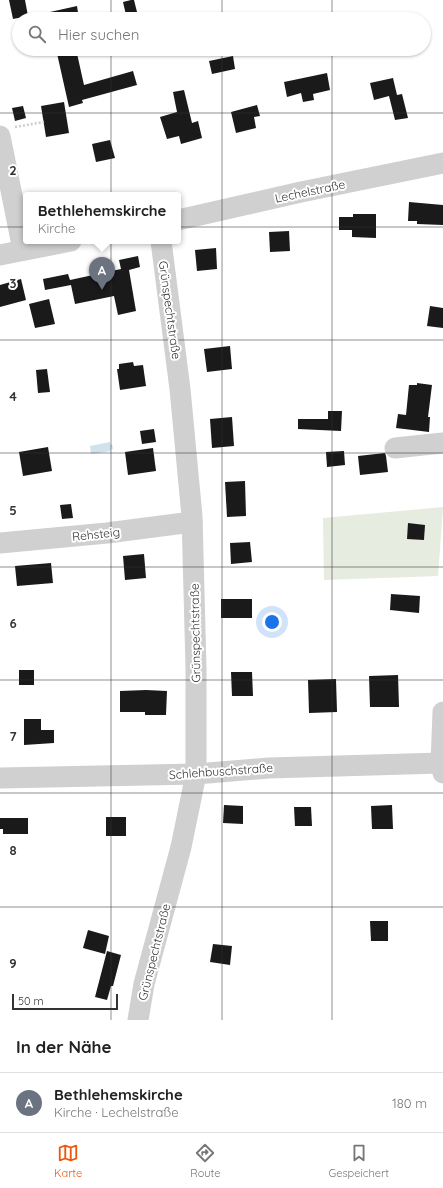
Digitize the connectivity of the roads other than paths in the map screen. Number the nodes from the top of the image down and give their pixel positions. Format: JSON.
{"nodes":[{"id":1,"x":8,"y":132,"type":"edge"},
{"id":2,"x":443,"y":163,"type":"edge"},
{"id":3,"x":181,"y":219,"type":"edge"},
{"id":4,"x":55,"y":244,"type":"edge"},
{"id":5,"x":160,"y":244,"type":"edge"},
{"id":6,"x":23,"y":250,"type":"junction"},
{"id":7,"x":0,"y":255,"type":"edge"},
{"id":8,"x":443,"y":443,"type":"edge"},
{"id":9,"x":395,"y":448,"type":"dead end"},
{"id":10,"x":192,"y":522,"type":"junction"},
{"id":11,"x":0,"y":543,"type":"edge"},
{"id":12,"x":443,"y":712,"type":"edge"},
{"id":13,"x":442,"y":768,"type":"edge"},
{"id":14,"x":196,"y":774,"type":"junction"},
{"id":15,"x":0,"y":778,"type":"edge"},
{"id":16,"x":138,"y":1020,"type":"edge"}],
"edges":[{"from":1,"to":6,"type":"street"},
{"from":2,"to":3,"type":"street","name":"Lechelstraße"},
{"from":4,"to":6,"type":"street"},
{"from":5,"to":10,"type":"street","name":"Grünspechtstraße"},
{"from":6,"to":7,"type":"street"},
{"from":8,"to":9,"type":"street"},
{"from":10,"to":11,"type":"street","name":"Rehsteig"},
{"from":10,"to":14,"type":"street","name":"Grünspechtstraße"},
{"from":12,"to":13,"type":"street"},
{"from":13,"to":14,"type":"street","name":"Schlehbuschstraße"},
{"from":14,"to":15,"type":"street","name":"Schlehbuschstraße"},
{"from":14,"to":16,"type":"street","name":"Grünspechtstraße"}]}
